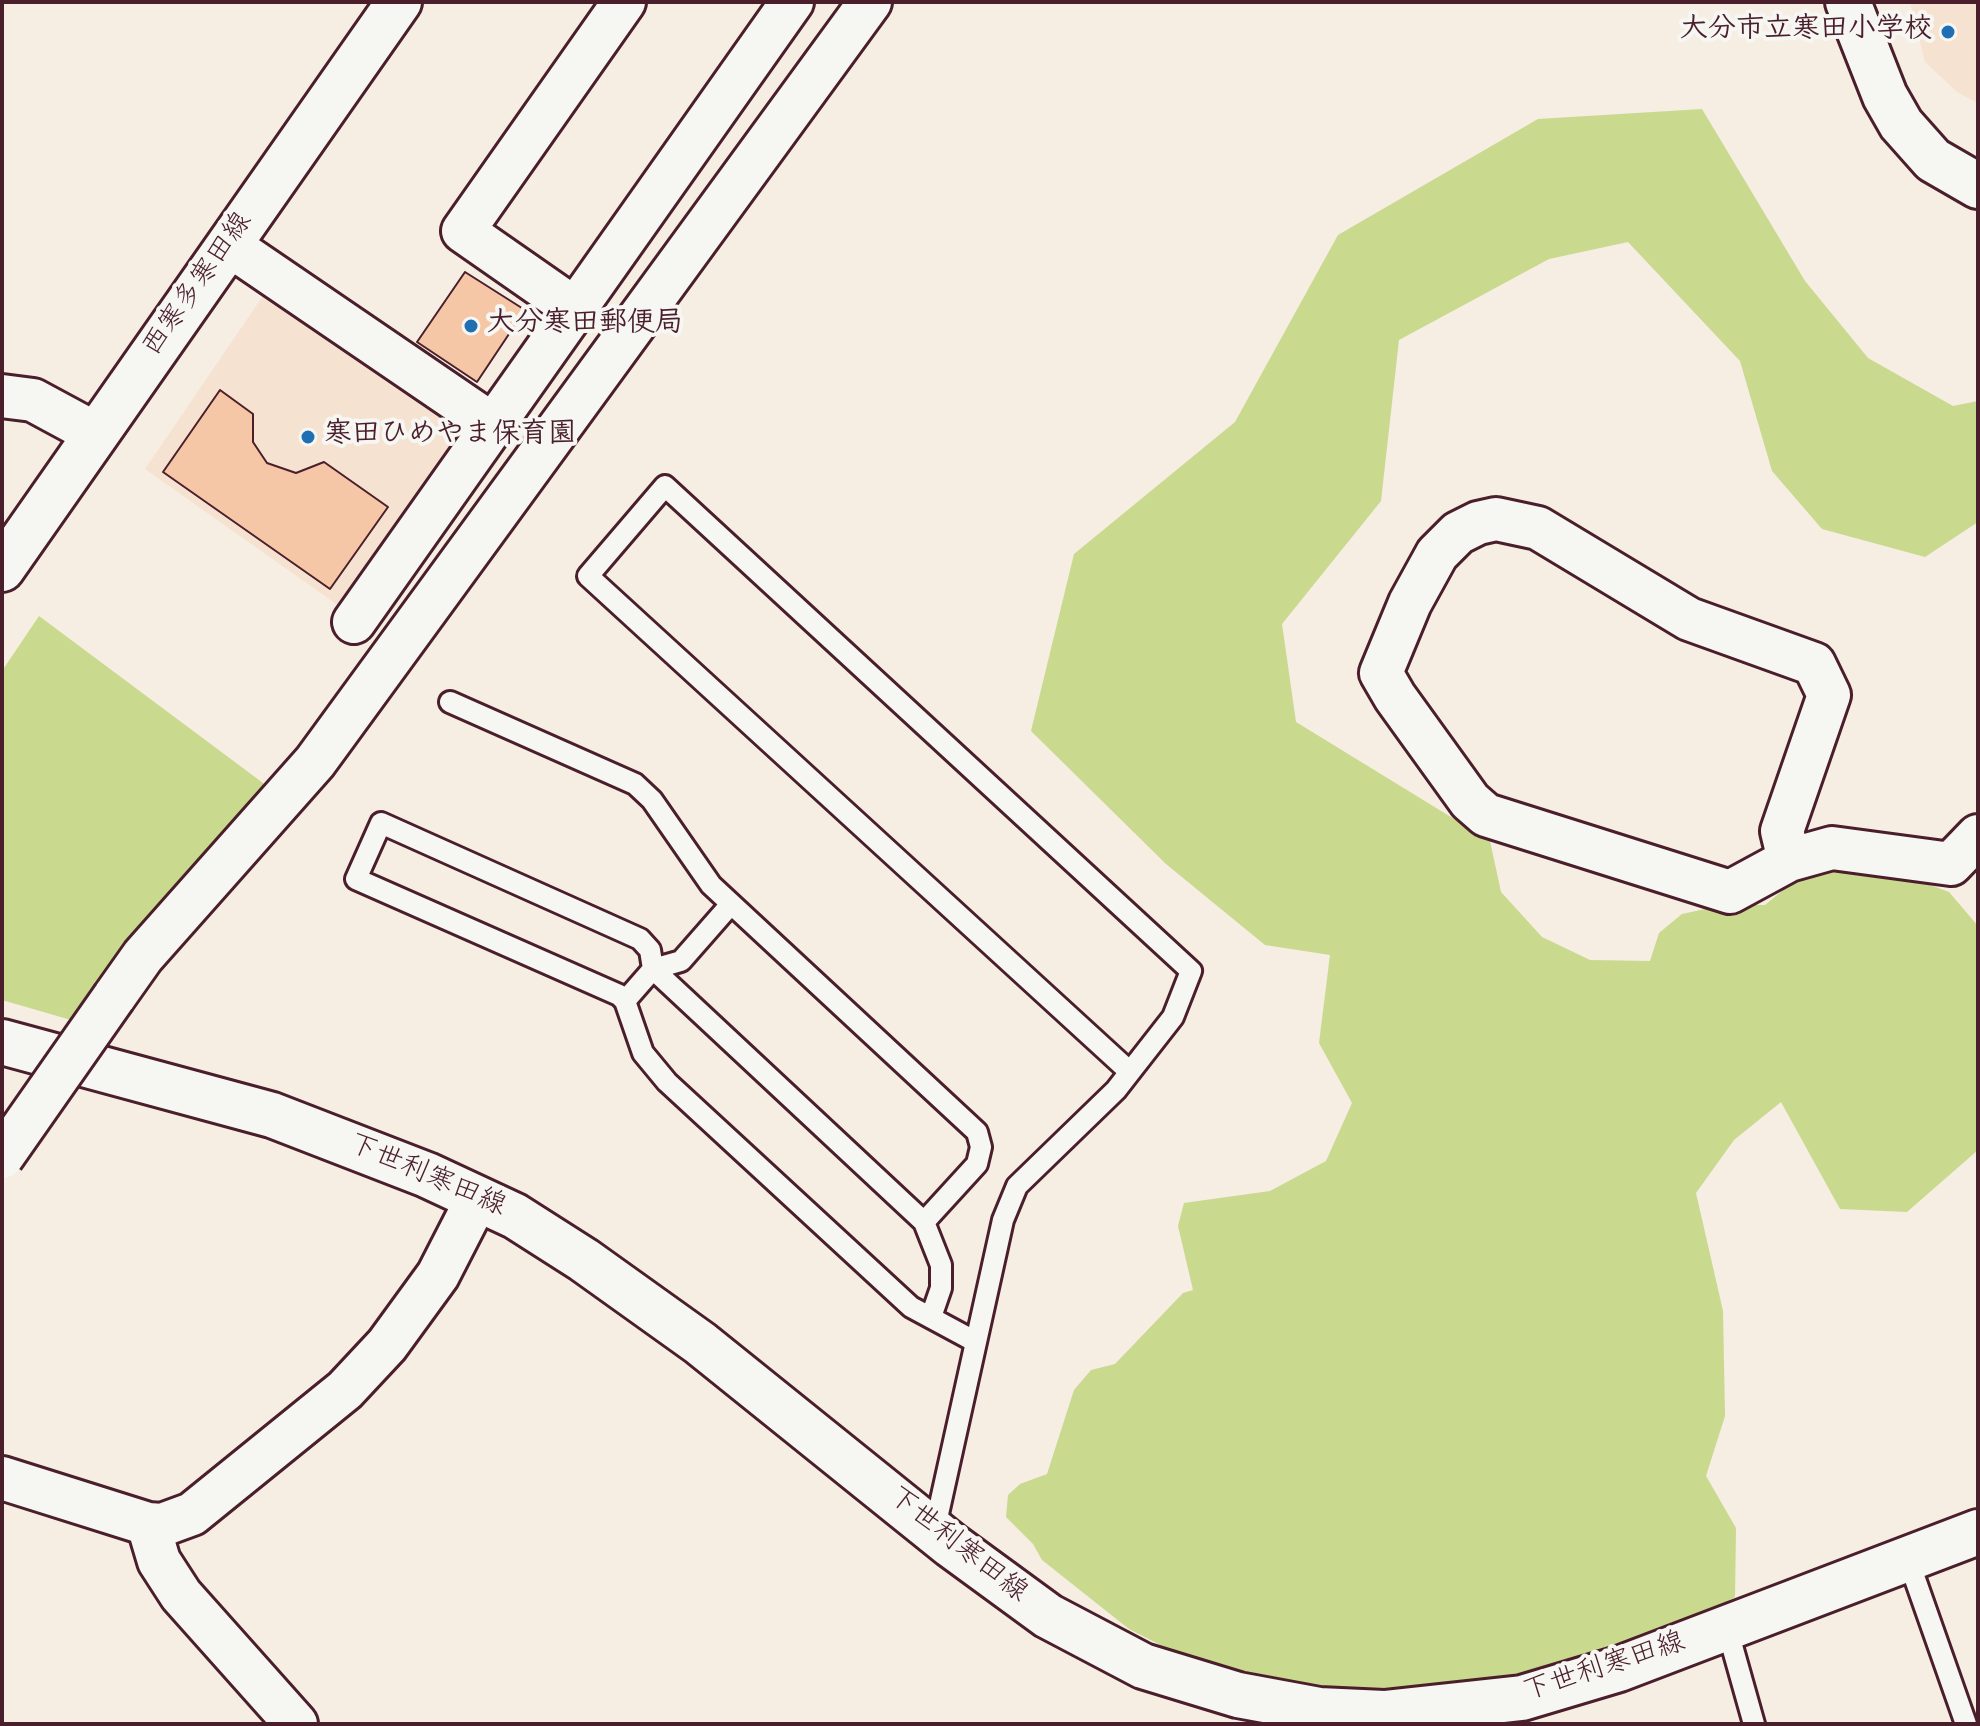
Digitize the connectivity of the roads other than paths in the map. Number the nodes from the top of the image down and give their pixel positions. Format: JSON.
{"nodes":[{"id":1,"x":399,"y":2,"type":"edge"},
{"id":2,"x":624,"y":2,"type":"edge"},
{"id":3,"x":792,"y":2,"type":"edge"},
{"id":4,"x":870,"y":2,"type":"edge"},
{"id":5,"x":1848,"y":2,"type":"edge"},
{"id":6,"x":1978,"y":186,"type":"edge"},
{"id":7,"x":229,"y":245,"type":"junction"},
{"id":8,"x":575,"y":309,"type":"junction"},
{"id":9,"x":2,"y":396,"type":"edge"},
{"id":10,"x":493,"y":425,"type":"junction"},
{"id":11,"x":96,"y":434,"type":"junction"},
{"id":12,"x":2,"y":569,"type":"edge"},
{"id":13,"x":354,"y":622,"type":"dead end"},
{"id":14,"x":450,"y":702,"type":"dead end"},
{"id":15,"x":1978,"y":836,"type":"edge"},
{"id":16,"x":1789,"y":860,"type":"junction"},
{"id":17,"x":731,"y":904,"type":"junction"},
{"id":18,"x":653,"y":969,"type":"junction"},
{"id":19,"x":625,"y":1001,"type":"junction"},
{"id":20,"x":2,"y":1042,"type":"edge"},
{"id":21,"x":1130,"y":1072,"type":"junction"},
{"id":22,"x":2,"y":1157,"type":"edge"},
{"id":23,"x":477,"y":1199,"type":"junction"},
{"id":24,"x":924,"y":1222,"type":"junction"},
{"id":25,"x":931,"y":1317,"type":"junction"},
{"id":26,"x":976,"y":1342,"type":"junction"},
{"id":27,"x":2,"y":1478,"type":"edge"},
{"id":28,"x":148,"y":1524,"type":"junction"},
{"id":29,"x":934,"y":1532,"type":"junction"},
{"id":30,"x":1978,"y":1532,"type":"edge"},
{"id":31,"x":1908,"y":1559,"type":"junction"},
{"id":32,"x":1727,"y":1628,"type":"junction"},
{"id":33,"x":1256,"y":1712,"type":"edge"},
{"id":34,"x":296,"y":1724,"type":"edge"},
{"id":35,"x":1754,"y":1724,"type":"edge"},
{"id":36,"x":1966,"y":1724,"type":"edge"}],
"edges":[{"from":1,"to":7,"type":"main road","name":"西寒多寒田線"},
{"from":2,"to":8,"type":"street"},
{"from":3,"to":8,"type":"street"},
{"from":4,"to":22,"type":"street","bridge":true},
{"from":5,"to":6,"type":"main road"},
{"from":7,"to":10,"type":"street"},
{"from":7,"to":11,"type":"main road","name":"西寒多寒田線"},
{"from":8,"to":10,"type":"street"},
{"from":9,"to":11,"type":"street"},
{"from":10,"to":13,"type":"street"},
{"from":11,"to":12,"type":"main road","name":"西寒多寒田線"},
{"from":14,"to":17,"type":"lane"},
{"from":15,"to":16,"type":"street"},
{"from":16,"to":16,"type":"street"},
{"from":17,"to":18,"type":"lane"},
{"from":17,"to":24,"type":"lane"},
{"from":18,"to":19,"type":"lane"},
{"from":18,"to":19,"type":"lane"},
{"from":18,"to":24,"type":"lane"},
{"from":19,"to":25,"type":"lane"},
{"from":20,"to":23,"type":"main road","name":"下世利寒田線"},
{"from":21,"to":21,"type":"lane"},
{"from":21,"to":26,"type":"lane"},
{"from":23,"to":28,"type":"street"},
{"from":23,"to":29,"type":"main road","name":"下世利寒田線"},
{"from":24,"to":25,"type":"lane"},
{"from":25,"to":26,"type":"lane"},
{"from":26,"to":29,"type":"lane"},
{"from":27,"to":28,"type":"street"},
{"from":28,"to":34,"type":"street"},
{"from":29,"to":33,"type":"main road","name":"下世利寒田線"},
{"from":30,"to":31,"type":"main road","name":"下世利寒田線"},
{"from":31,"to":32,"type":"main road","name":"下世利寒田線"},
{"from":31,"to":36,"type":"lane"},
{"from":32,"to":33,"type":"main road","name":"下世利寒田線"},
{"from":32,"to":35,"type":"lane"}]}
